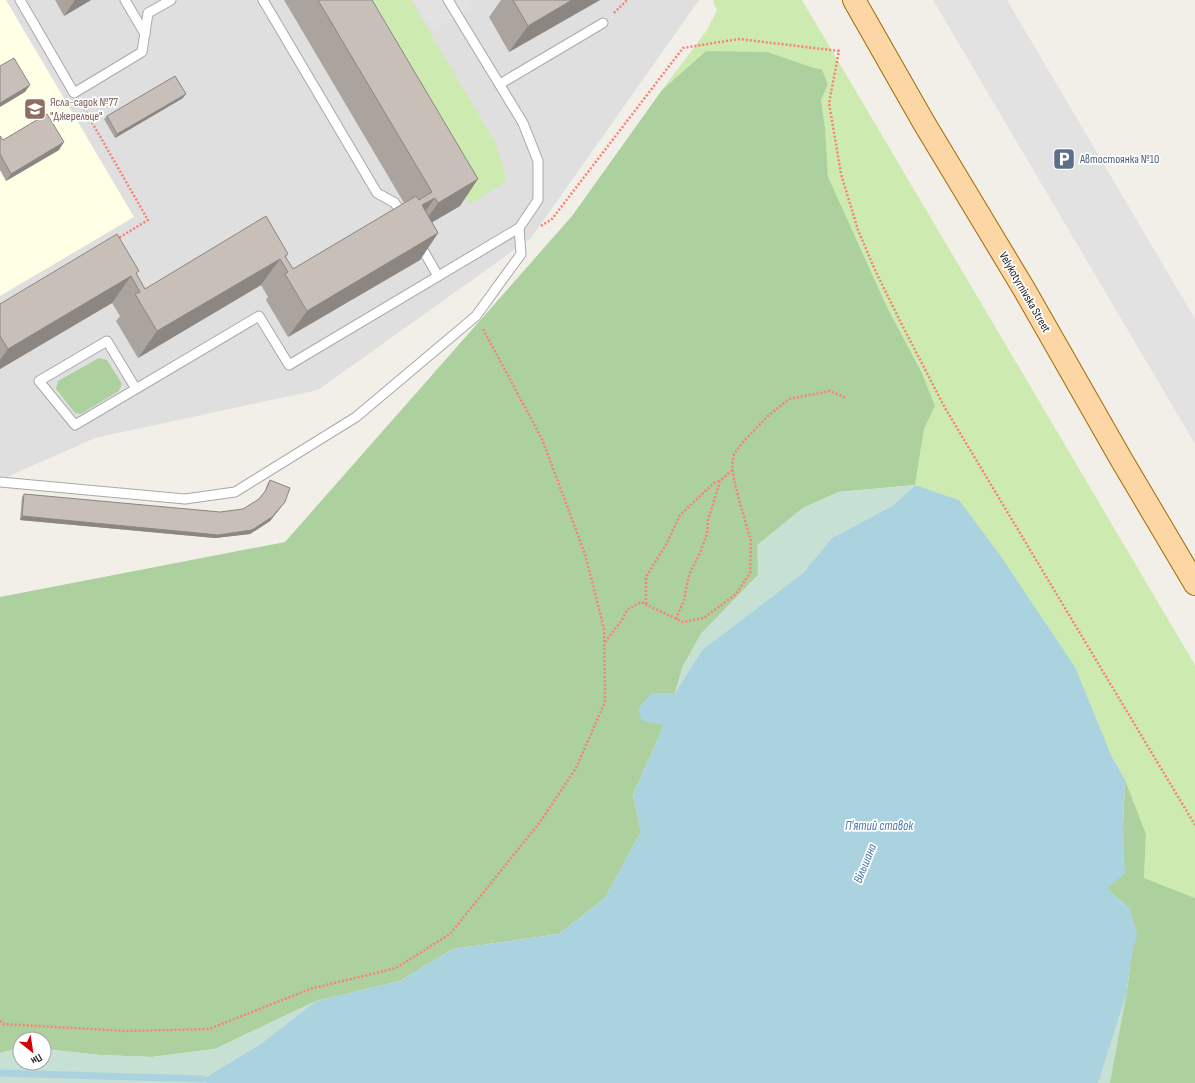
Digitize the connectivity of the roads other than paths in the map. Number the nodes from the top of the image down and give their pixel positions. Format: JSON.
{"nodes":[{"id":1,"x":20,"y":0,"type":"edge"},
{"id":2,"x":125,"y":0,"type":"edge"},
{"id":3,"x":171,"y":0,"type":"edge"},
{"id":4,"x":263,"y":0,"type":"edge"},
{"id":5,"x":448,"y":0,"type":"edge"},
{"id":6,"x":854,"y":0,"type":"edge"},
{"id":7,"x":603,"y":23,"type":"dead end"},
{"id":8,"x":145,"y":34,"type":"junction"},
{"id":9,"x":500,"y":84,"type":"junction"},
{"id":10,"x":407,"y":223,"type":"edge"},
{"id":11,"x":519,"y":228,"type":"junction"},
{"id":12,"x":414,"y":235,"type":"edge"},
{"id":13,"x":438,"y":276,"type":"junction"},
{"id":14,"x":136,"y":389,"type":"junction"},
{"id":15,"x":0,"y":482,"type":"edge"},
{"id":16,"x":1195,"y":584,"type":"edge"}],
"edges":[{"from":1,"to":8,"type":"lane"},
{"from":2,"to":8,"type":"lane"},
{"from":3,"to":8,"type":"lane"},
{"from":4,"to":10,"type":"lane"},
{"from":5,"to":9,"type":"lane"},
{"from":6,"to":16,"type":"main road","name":"Velykotyrnivska Street"},
{"from":7,"to":9,"type":"lane"},
{"from":9,"to":11,"type":"lane"},
{"from":11,"to":13,"type":"lane"},
{"from":11,"to":15,"type":"lane"},
{"from":12,"to":13,"type":"lane"},
{"from":13,"to":14,"type":"lane"},
{"from":14,"to":14,"type":"lane"}]}
